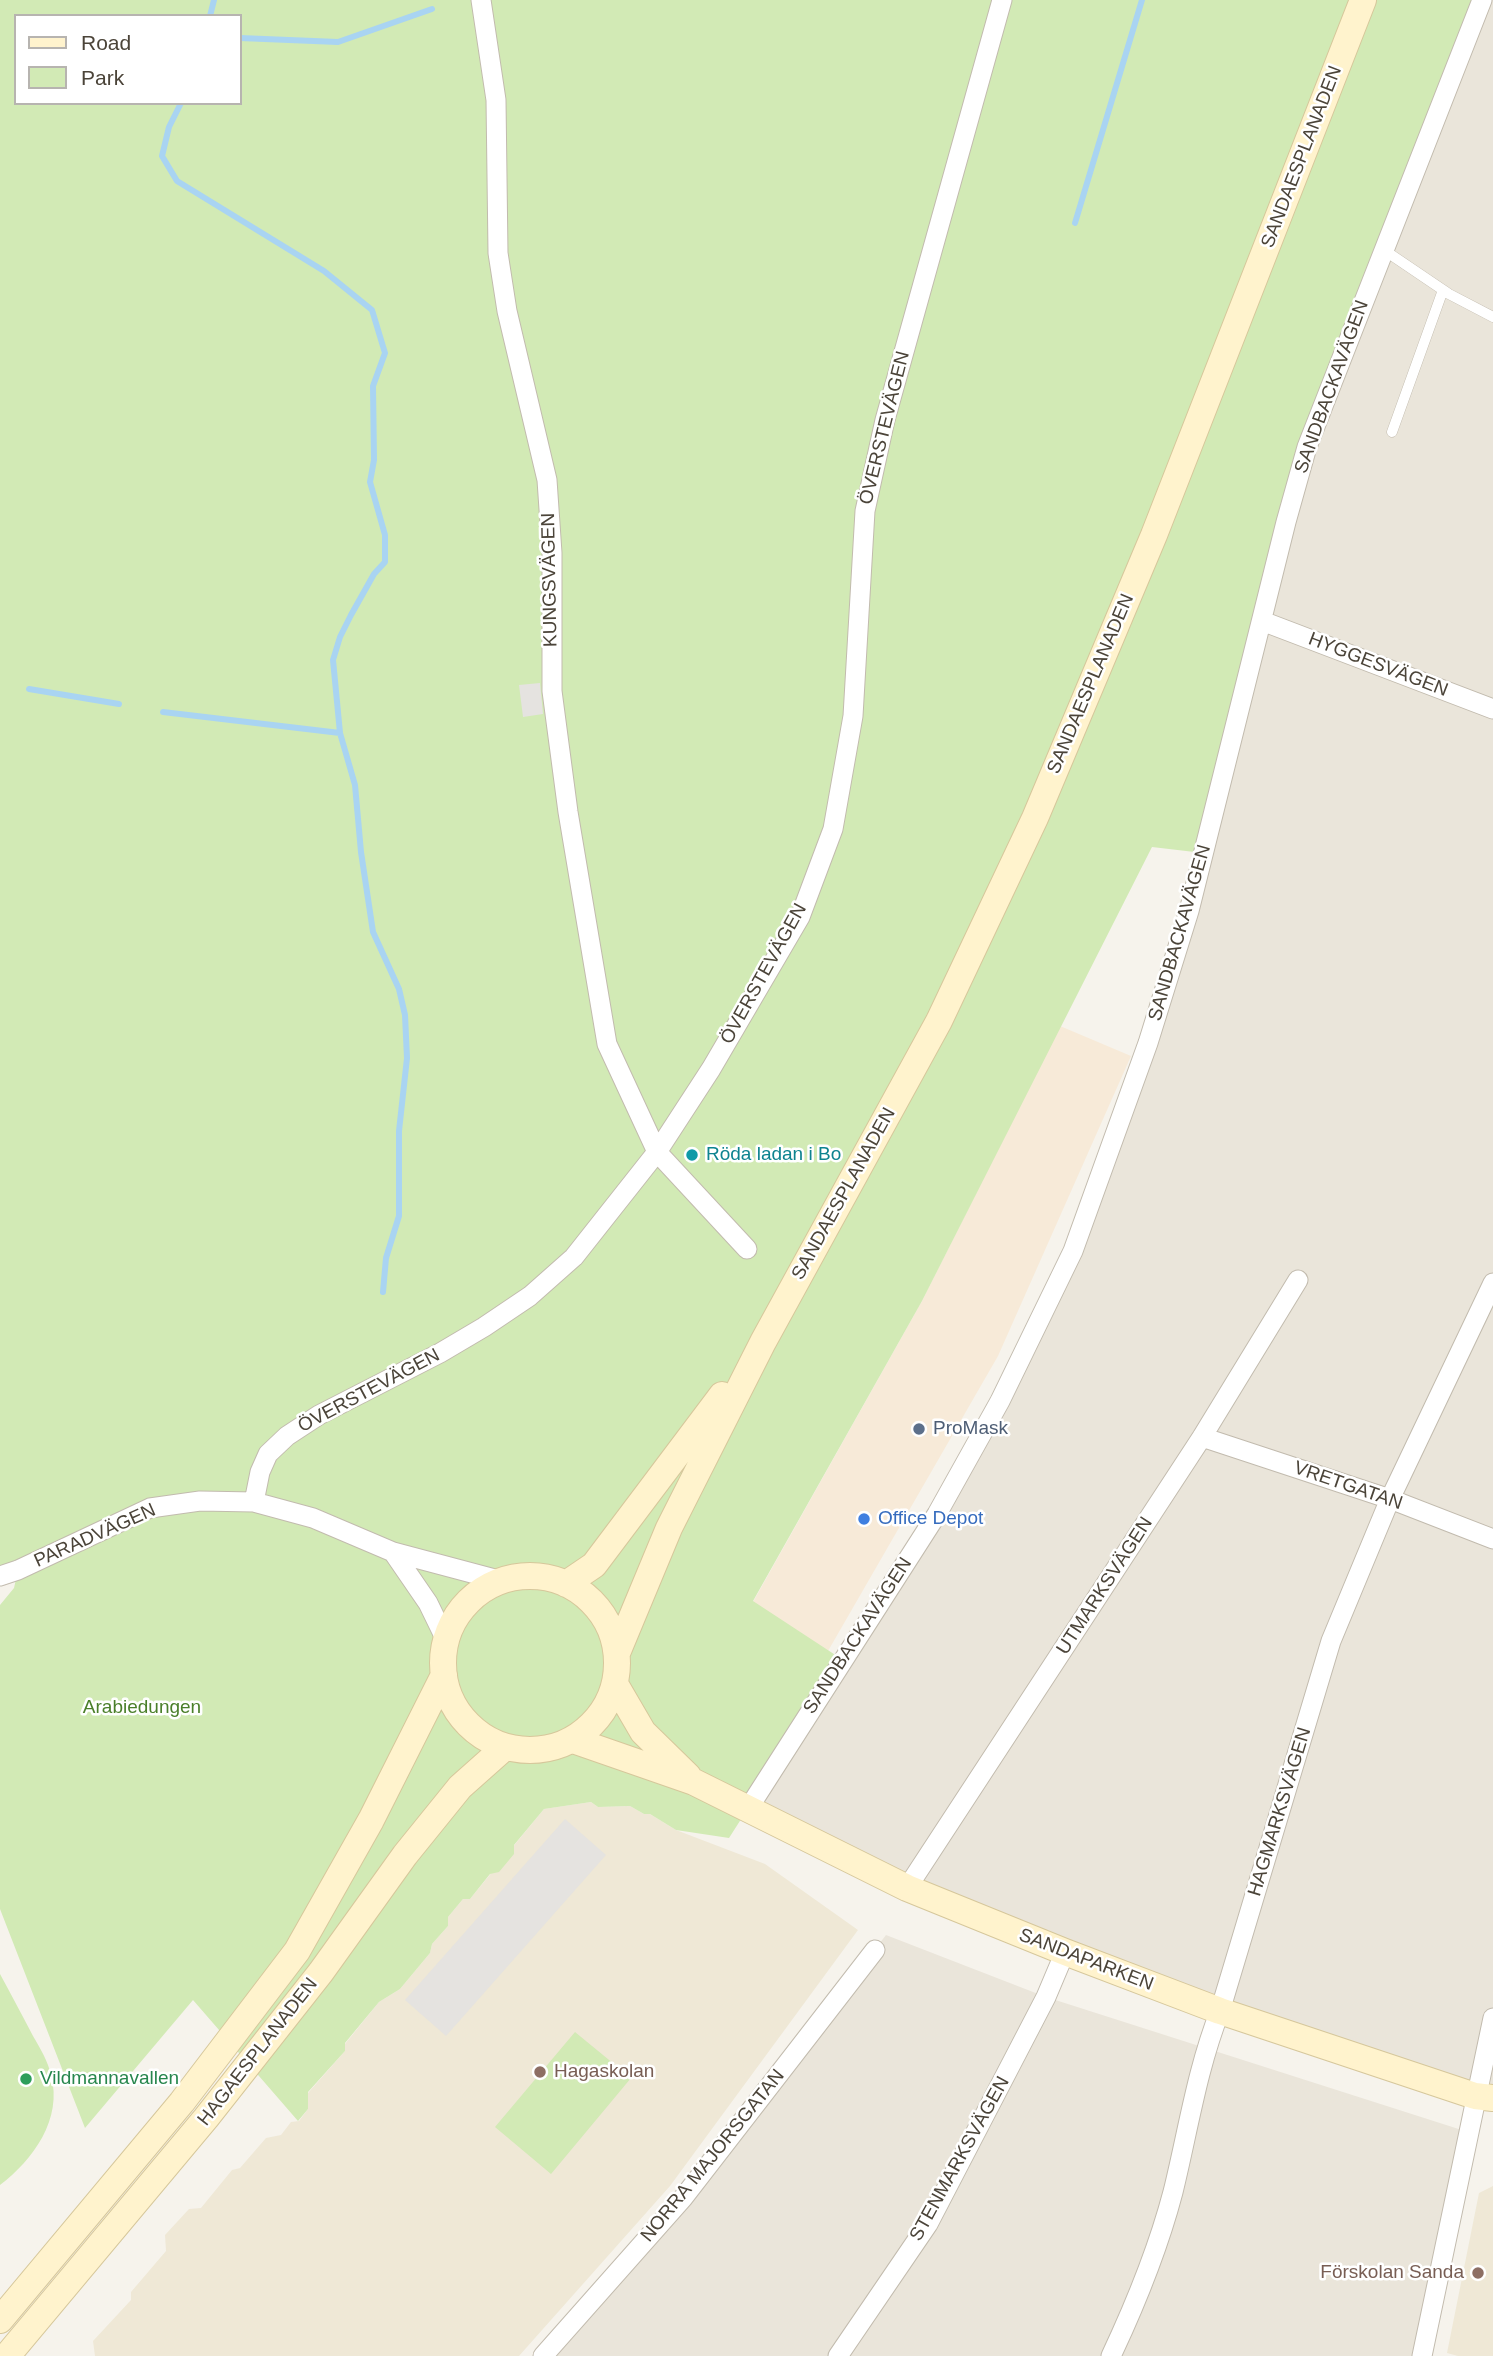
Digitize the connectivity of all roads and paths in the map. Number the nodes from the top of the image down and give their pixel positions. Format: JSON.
{"nodes":[{"id":1,"x":481,"y":0,"type":"edge"},
{"id":2,"x":1002,"y":0,"type":"edge"},
{"id":3,"x":1363,"y":0,"type":"edge"},
{"id":4,"x":1482,"y":0,"type":"edge"},
{"id":5,"x":1384,"y":250,"type":"junction"},
{"id":6,"x":1443,"y":290,"type":"junction"},
{"id":7,"x":1493,"y":317,"type":"edge"},
{"id":8,"x":1392,"y":432,"type":"dead end"},
{"id":9,"x":1262,"y":621,"type":"junction"},
{"id":10,"x":1493,"y":709,"type":"edge"},
{"id":11,"x":657,"y":1152,"type":"junction"},
{"id":12,"x":747,"y":1249,"type":"dead end"},
{"id":13,"x":1298,"y":1280,"type":"dead end"},
{"id":14,"x":1493,"y":1283,"type":"edge"},
{"id":15,"x":763,"y":1342,"type":"junction"},
{"id":16,"x":1202,"y":1437,"type":"junction"},
{"id":17,"x":1390,"y":1499,"type":"junction"},
{"id":18,"x":254,"y":1502,"type":"junction"},
{"id":19,"x":1493,"y":1539,"type":"edge"},
{"id":20,"x":393,"y":1552,"type":"junction"},
{"id":21,"x":0,"y":1576,"type":"edge"},
{"id":22,"x":502,"y":1581,"type":"junction"},
{"id":23,"x":566,"y":1584,"type":"junction"},
{"id":24,"x":446,"y":1640,"type":"junction"},
{"id":25,"x":617,"y":1653,"type":"junction"},
{"id":26,"x":444,"y":1675,"type":"junction"},
{"id":27,"x":615,"y":1684,"type":"junction"},
{"id":28,"x":573,"y":1740,"type":"junction"},
{"id":29,"x":505,"y":1747,"type":"junction"},
{"id":30,"x":694,"y":1782,"type":"junction"},
{"id":31,"x":748,"y":1809,"type":"junction"},
{"id":32,"x":907,"y":1888,"type":"junction"},
{"id":33,"x":875,"y":1950,"type":"dead end"},
{"id":34,"x":1065,"y":1952,"type":"junction"},
{"id":35,"x":1220,"y":2011,"type":"junction"},
{"id":36,"x":1493,"y":2018,"type":"edge"},
{"id":37,"x":1484,"y":2097,"type":"edge"},
{"id":38,"x":0,"y":2320,"type":"edge"},
{"id":39,"x":7,"y":2356,"type":"edge"},
{"id":40,"x":543,"y":2356,"type":"edge"},
{"id":41,"x":838,"y":2356,"type":"edge"},
{"id":42,"x":1111,"y":2356,"type":"edge"},
{"id":43,"x":1422,"y":2356,"type":"edge"}],
"edges":[{"from":1,"to":11,"type":"street","name":"KUNGSVÄGEN"},
{"from":2,"to":11,"type":"street","name":"ÖVERSTEVÄGEN"},
{"from":3,"to":15,"type":"main road","name":"SANDAESPLANADEN"},
{"from":4,"to":5,"type":"street","name":"SANDBACKAVÄGEN"},
{"from":5,"to":6,"type":"lane"},
{"from":5,"to":9,"type":"street","name":"SANDBACKAVÄGEN"},
{"from":6,"to":7,"type":"lane"},
{"from":6,"to":8,"type":"lane"},
{"from":9,"to":10,"type":"street","name":"HYGGESVÄGEN"},
{"from":9,"to":31,"type":"street","name":"SANDBACKAVÄGEN"},
{"from":11,"to":12,"type":"street","name":"KUNGSVÄGEN"},
{"from":11,"to":18,"type":"street","name":"ÖVERSTEVÄGEN"},
{"from":13,"to":16,"type":"street","name":"UTMARKSVÄGEN"},
{"from":14,"to":17,"type":"street","name":"HAGMARKSVÄGEN"},
{"from":15,"to":23,"type":"main road","name":"SANDAESPLANADEN"},
{"from":15,"to":25,"type":"main road","name":"SANDAESPLANADEN"},
{"from":16,"to":17,"type":"street","name":"VRETGATAN"},
{"from":16,"to":32,"type":"street","name":"UTMARKSVÄGEN"},
{"from":17,"to":19,"type":"street","name":"VRETGATAN"},
{"from":17,"to":35,"type":"street","name":"HAGMARKSVÄGEN"},
{"from":18,"to":20,"type":"street","name":"PARADVÄGEN"},
{"from":18,"to":21,"type":"street","name":"PARADVÄGEN"},
{"from":20,"to":22,"type":"street","name":"PARADVÄGEN"},
{"from":20,"to":24,"type":"street"},
{"from":22,"to":23,"type":"main road"},
{"from":22,"to":24,"type":"main road"},
{"from":23,"to":25,"type":"main road"},
{"from":24,"to":26,"type":"main road"},
{"from":25,"to":27,"type":"main road"},
{"from":26,"to":29,"type":"main road"},
{"from":26,"to":38,"type":"main road","name":"HAGAESPLANADEN"},
{"from":27,"to":28,"type":"main road"},
{"from":27,"to":30,"type":"main road","name":"SANDAPARKEN"},
{"from":28,"to":29,"type":"main road"},
{"from":28,"to":30,"type":"main road","name":"SANDAPARKEN"},
{"from":29,"to":39,"type":"main road","name":"HAGAESPLANADEN"},
{"from":30,"to":31,"type":"main road","name":"SANDAPARKEN"},
{"from":31,"to":32,"type":"main road","name":"SANDAPARKEN"},
{"from":32,"to":34,"type":"main road","name":"SANDAPARKEN"},
{"from":33,"to":40,"type":"street","name":"NORRA MAJORSGATAN"},
{"from":34,"to":35,"type":"main road","name":"SANDAPARKEN"},
{"from":34,"to":41,"type":"street","name":"STENMARKSVÄGEN"},
{"from":35,"to":37,"type":"main road","name":"SANDAPARKEN"},
{"from":35,"to":42,"type":"street","name":"HAGMARKSVÄGEN"},
{"from":36,"to":37,"type":"street"},
{"from":37,"to":43,"type":"street"}]}
